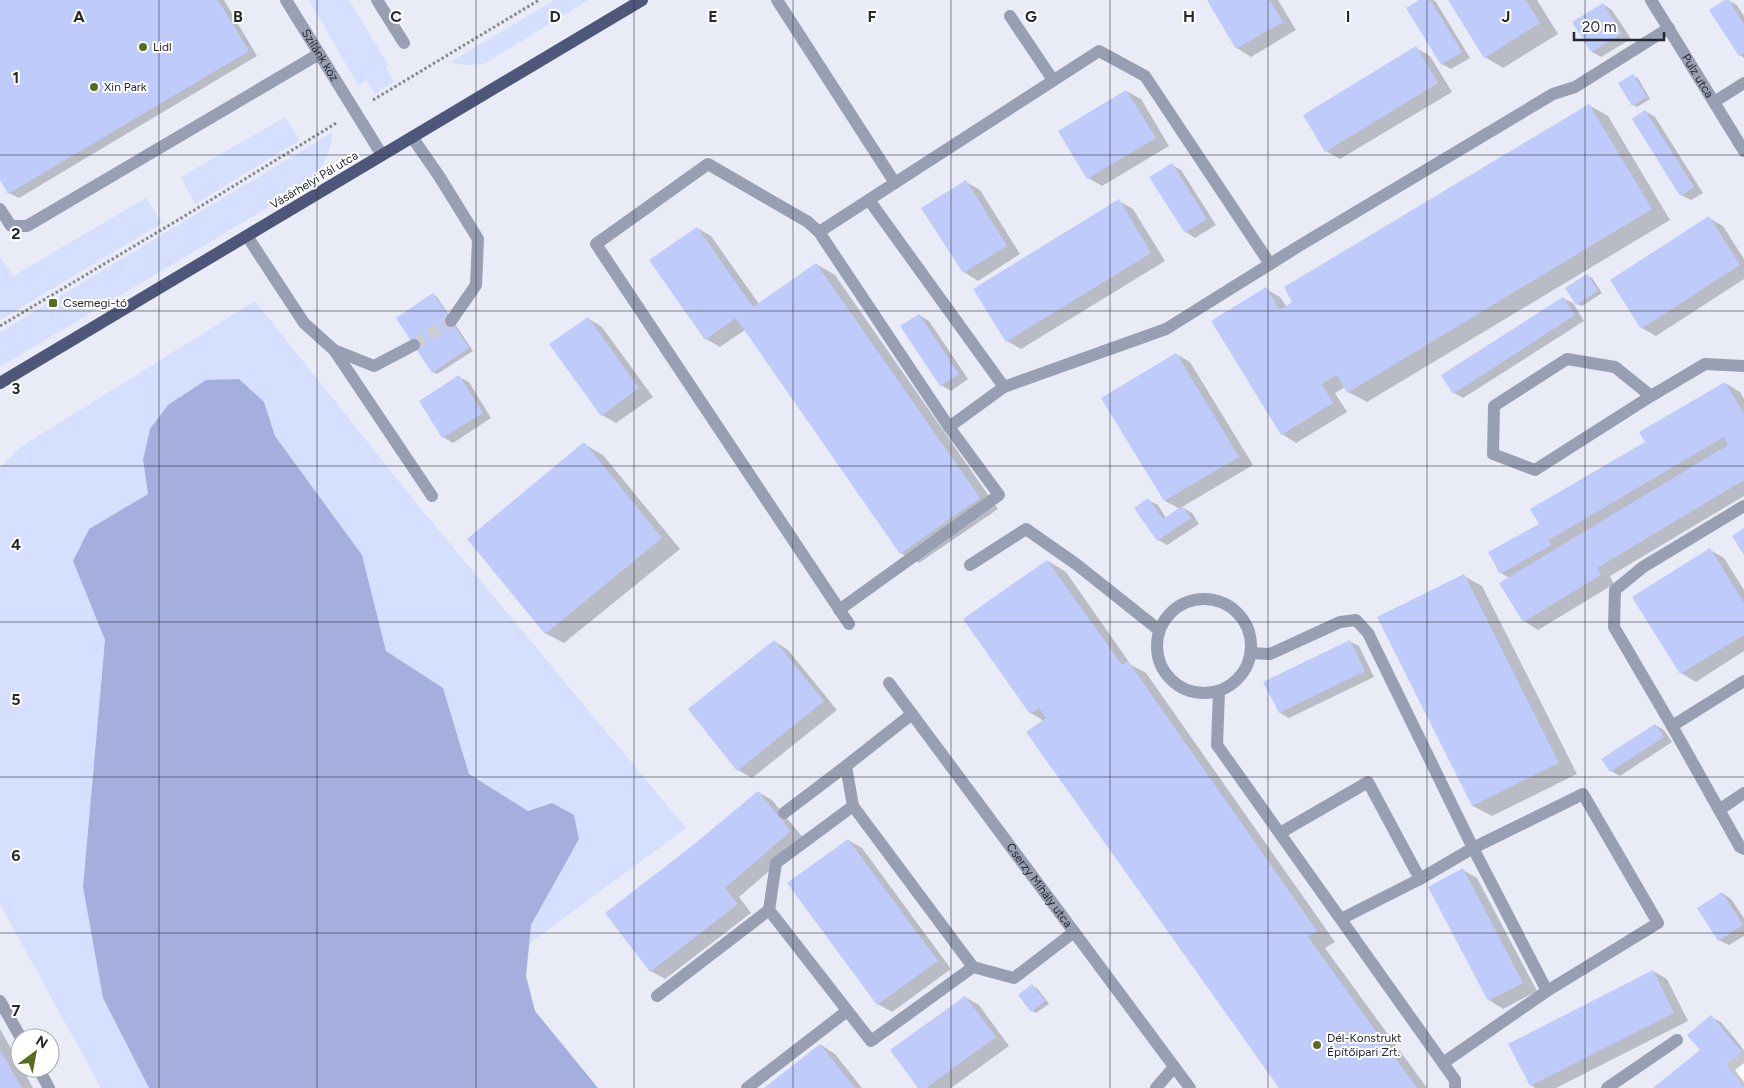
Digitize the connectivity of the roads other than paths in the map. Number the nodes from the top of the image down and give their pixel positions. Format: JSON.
{"nodes":[{"id":1,"x":286,"y":0,"type":"edge"},
{"id":2,"x":377,"y":0,"type":"edge"},
{"id":3,"x":642,"y":0,"type":"edge"},
{"id":4,"x":777,"y":0,"type":"edge"},
{"id":5,"x":1652,"y":0,"type":"edge"},
{"id":6,"x":1010,"y":16,"type":"dead end"},
{"id":7,"x":1669,"y":28,"type":"junction"},
{"id":8,"x":404,"y":43,"type":"dead end"},
{"id":9,"x":319,"y":54,"type":"junction"},
{"id":10,"x":1053,"y":80,"type":"junction"},
{"id":11,"x":1744,"y":83,"type":"edge"},
{"id":12,"x":1714,"y":102,"type":"junction"},
{"id":13,"x":412,"y":137,"type":"junction"},
{"id":14,"x":1744,"y":150,"type":"edge"},
{"id":15,"x":382,"y":155,"type":"junction"},
{"id":16,"x":895,"y":183,"type":"junction"},
{"id":17,"x":869,"y":200,"type":"junction"},
{"id":18,"x":0,"y":209,"type":"edge"},
{"id":19,"x":819,"y":232,"type":"junction"},
{"id":20,"x":247,"y":236,"type":"junction"},
{"id":21,"x":1270,"y":264,"type":"junction"},
{"id":22,"x":451,"y":321,"type":"tunnel mouth"},
{"id":23,"x":414,"y":345,"type":"tunnel mouth"},
{"id":24,"x":334,"y":350,"type":"junction"},
{"id":25,"x":1744,"y":366,"type":"edge"},
{"id":26,"x":0,"y":383,"type":"edge"},
{"id":27,"x":1004,"y":387,"type":"junction"},
{"id":28,"x":1651,"y":396,"type":"junction"},
{"id":29,"x":949,"y":427,"type":"junction"},
{"id":30,"x":432,"y":496,"type":"dead end"},
{"id":31,"x":1744,"y":506,"type":"edge"},
{"id":32,"x":970,"y":565,"type":"dead end"},
{"id":33,"x":839,"y":610,"type":"junction"},
{"id":34,"x":849,"y":624,"type":"dead end"},
{"id":35,"x":1159,"y":630,"type":"junction"},
{"id":36,"x":1251,"y":653,"type":"junction"},
{"id":37,"x":1744,"y":681,"type":"edge"},
{"id":38,"x":889,"y":683,"type":"dead end"},
{"id":39,"x":1219,"y":691,"type":"junction"},
{"id":40,"x":912,"y":714,"type":"junction"},
{"id":41,"x":1672,"y":726,"type":"junction"},
{"id":42,"x":846,"y":766,"type":"junction"},
{"id":43,"x":1744,"y":793,"type":"edge"},
{"id":44,"x":853,"y":806,"type":"junction"},
{"id":45,"x":1719,"y":810,"type":"junction"},
{"id":46,"x":784,"y":813,"type":"dead end"},
{"id":47,"x":1280,"y":833,"type":"junction"},
{"id":48,"x":1473,"y":848,"type":"junction"},
{"id":49,"x":1744,"y":849,"type":"edge"},
{"id":50,"x":1420,"y":879,"type":"junction"},
{"id":51,"x":768,"y":910,"type":"junction"},
{"id":52,"x":1341,"y":919,"type":"junction"},
{"id":53,"x":1074,"y":932,"type":"junction"},
{"id":54,"x":973,"y":967,"type":"junction"},
{"id":55,"x":1547,"y":992,"type":"junction"},
{"id":56,"x":657,"y":996,"type":"dead end"},
{"id":57,"x":0,"y":1001,"type":"edge"},
{"id":58,"x":847,"y":1011,"type":"junction"},
{"id":59,"x":15,"y":1028,"type":"edge"},
{"id":60,"x":1677,"y":1040,"type":"dead end"},
{"id":61,"x":1443,"y":1063,"type":"junction"},
{"id":62,"x":1174,"y":1067,"type":"junction"},
{"id":63,"x":747,"y":1088,"type":"edge"},
{"id":64,"x":1156,"y":1088,"type":"edge"},
{"id":65,"x":1190,"y":1088,"type":"edge"},
{"id":66,"x":1455,"y":1088,"type":"edge"},
{"id":67,"x":1607,"y":1088,"type":"edge"}],
"edges":[{"from":1,"to":9,"type":"street","name":"Szilánk köz"},
{"from":2,"to":8,"type":"street"},
{"from":3,"to":13,"type":"main road","name":"Vásárhelyi Pál utca"},
{"from":4,"to":16,"type":"street"},
{"from":5,"to":7,"type":"street","name":"Pulz utca"},
{"from":6,"to":10,"type":"street"},
{"from":7,"to":12,"type":"street","name":"Pulz utca"},
{"from":7,"to":21,"type":"street"},
{"from":9,"to":15,"type":"street","name":"Szilánk köz"},
{"from":9,"to":18,"type":"street"},
{"from":10,"to":16,"type":"street"},
{"from":10,"to":21,"type":"street"},
{"from":11,"to":12,"type":"street"},
{"from":12,"to":14,"type":"street","name":"Pulz utca"},
{"from":13,"to":15,"type":"main road","name":"Vásárhelyi Pál utca"},
{"from":13,"to":22,"type":"street"},
{"from":15,"to":20,"type":"main road","name":"Vásárhelyi Pál utca"},
{"from":16,"to":17,"type":"street"},
{"from":17,"to":19,"type":"street"},
{"from":17,"to":27,"type":"street"},
{"from":19,"to":29,"type":"street"},
{"from":19,"to":33,"type":"street"},
{"from":20,"to":24,"type":"street"},
{"from":20,"to":26,"type":"main road","name":"Vásárhelyi Pál utca"},
{"from":21,"to":27,"type":"street"},
{"from":23,"to":24,"type":"street"},
{"from":24,"to":30,"type":"street"},
{"from":25,"to":28,"type":"street"},
{"from":27,"to":29,"type":"street"},
{"from":28,"to":28,"type":"street"},
{"from":29,"to":33,"type":"street"},
{"from":31,"to":41,"type":"street"},
{"from":32,"to":35,"type":"street"},
{"from":33,"to":34,"type":"street"},
{"from":35,"to":36,"type":"street"},
{"from":35,"to":39,"type":"street"},
{"from":36,"to":39,"type":"street"},
{"from":36,"to":48,"type":"street"},
{"from":37,"to":41,"type":"street"},
{"from":38,"to":40,"type":"street","name":"Cserzy Mihály utca"},
{"from":39,"to":47,"type":"street"},
{"from":40,"to":42,"type":"street"},
{"from":40,"to":53,"type":"street","name":"Cserzy Mihály utca"},
{"from":41,"to":45,"type":"street"},
{"from":42,"to":44,"type":"street"},
{"from":42,"to":46,"type":"street"},
{"from":43,"to":45,"type":"street"},
{"from":44,"to":51,"type":"street"},
{"from":44,"to":54,"type":"street"},
{"from":45,"to":49,"type":"street"},
{"from":47,"to":50,"type":"street"},
{"from":47,"to":52,"type":"street"},
{"from":48,"to":50,"type":"street"},
{"from":48,"to":55,"type":"street"},
{"from":48,"to":55,"type":"street"},
{"from":50,"to":52,"type":"street"},
{"from":51,"to":56,"type":"street"},
{"from":51,"to":58,"type":"street"},
{"from":52,"to":61,"type":"street"},
{"from":53,"to":54,"type":"street"},
{"from":53,"to":62,"type":"street","name":"Cserzy Mihály utca"},
{"from":54,"to":58,"type":"street"},
{"from":55,"to":61,"type":"street"},
{"from":57,"to":59,"type":"street"},
{"from":58,"to":63,"type":"street"},
{"from":60,"to":67,"type":"street"},
{"from":61,"to":66,"type":"street"},
{"from":62,"to":64,"type":"street"},
{"from":62,"to":65,"type":"street","name":"Cserzy Mihály utca"}]}
